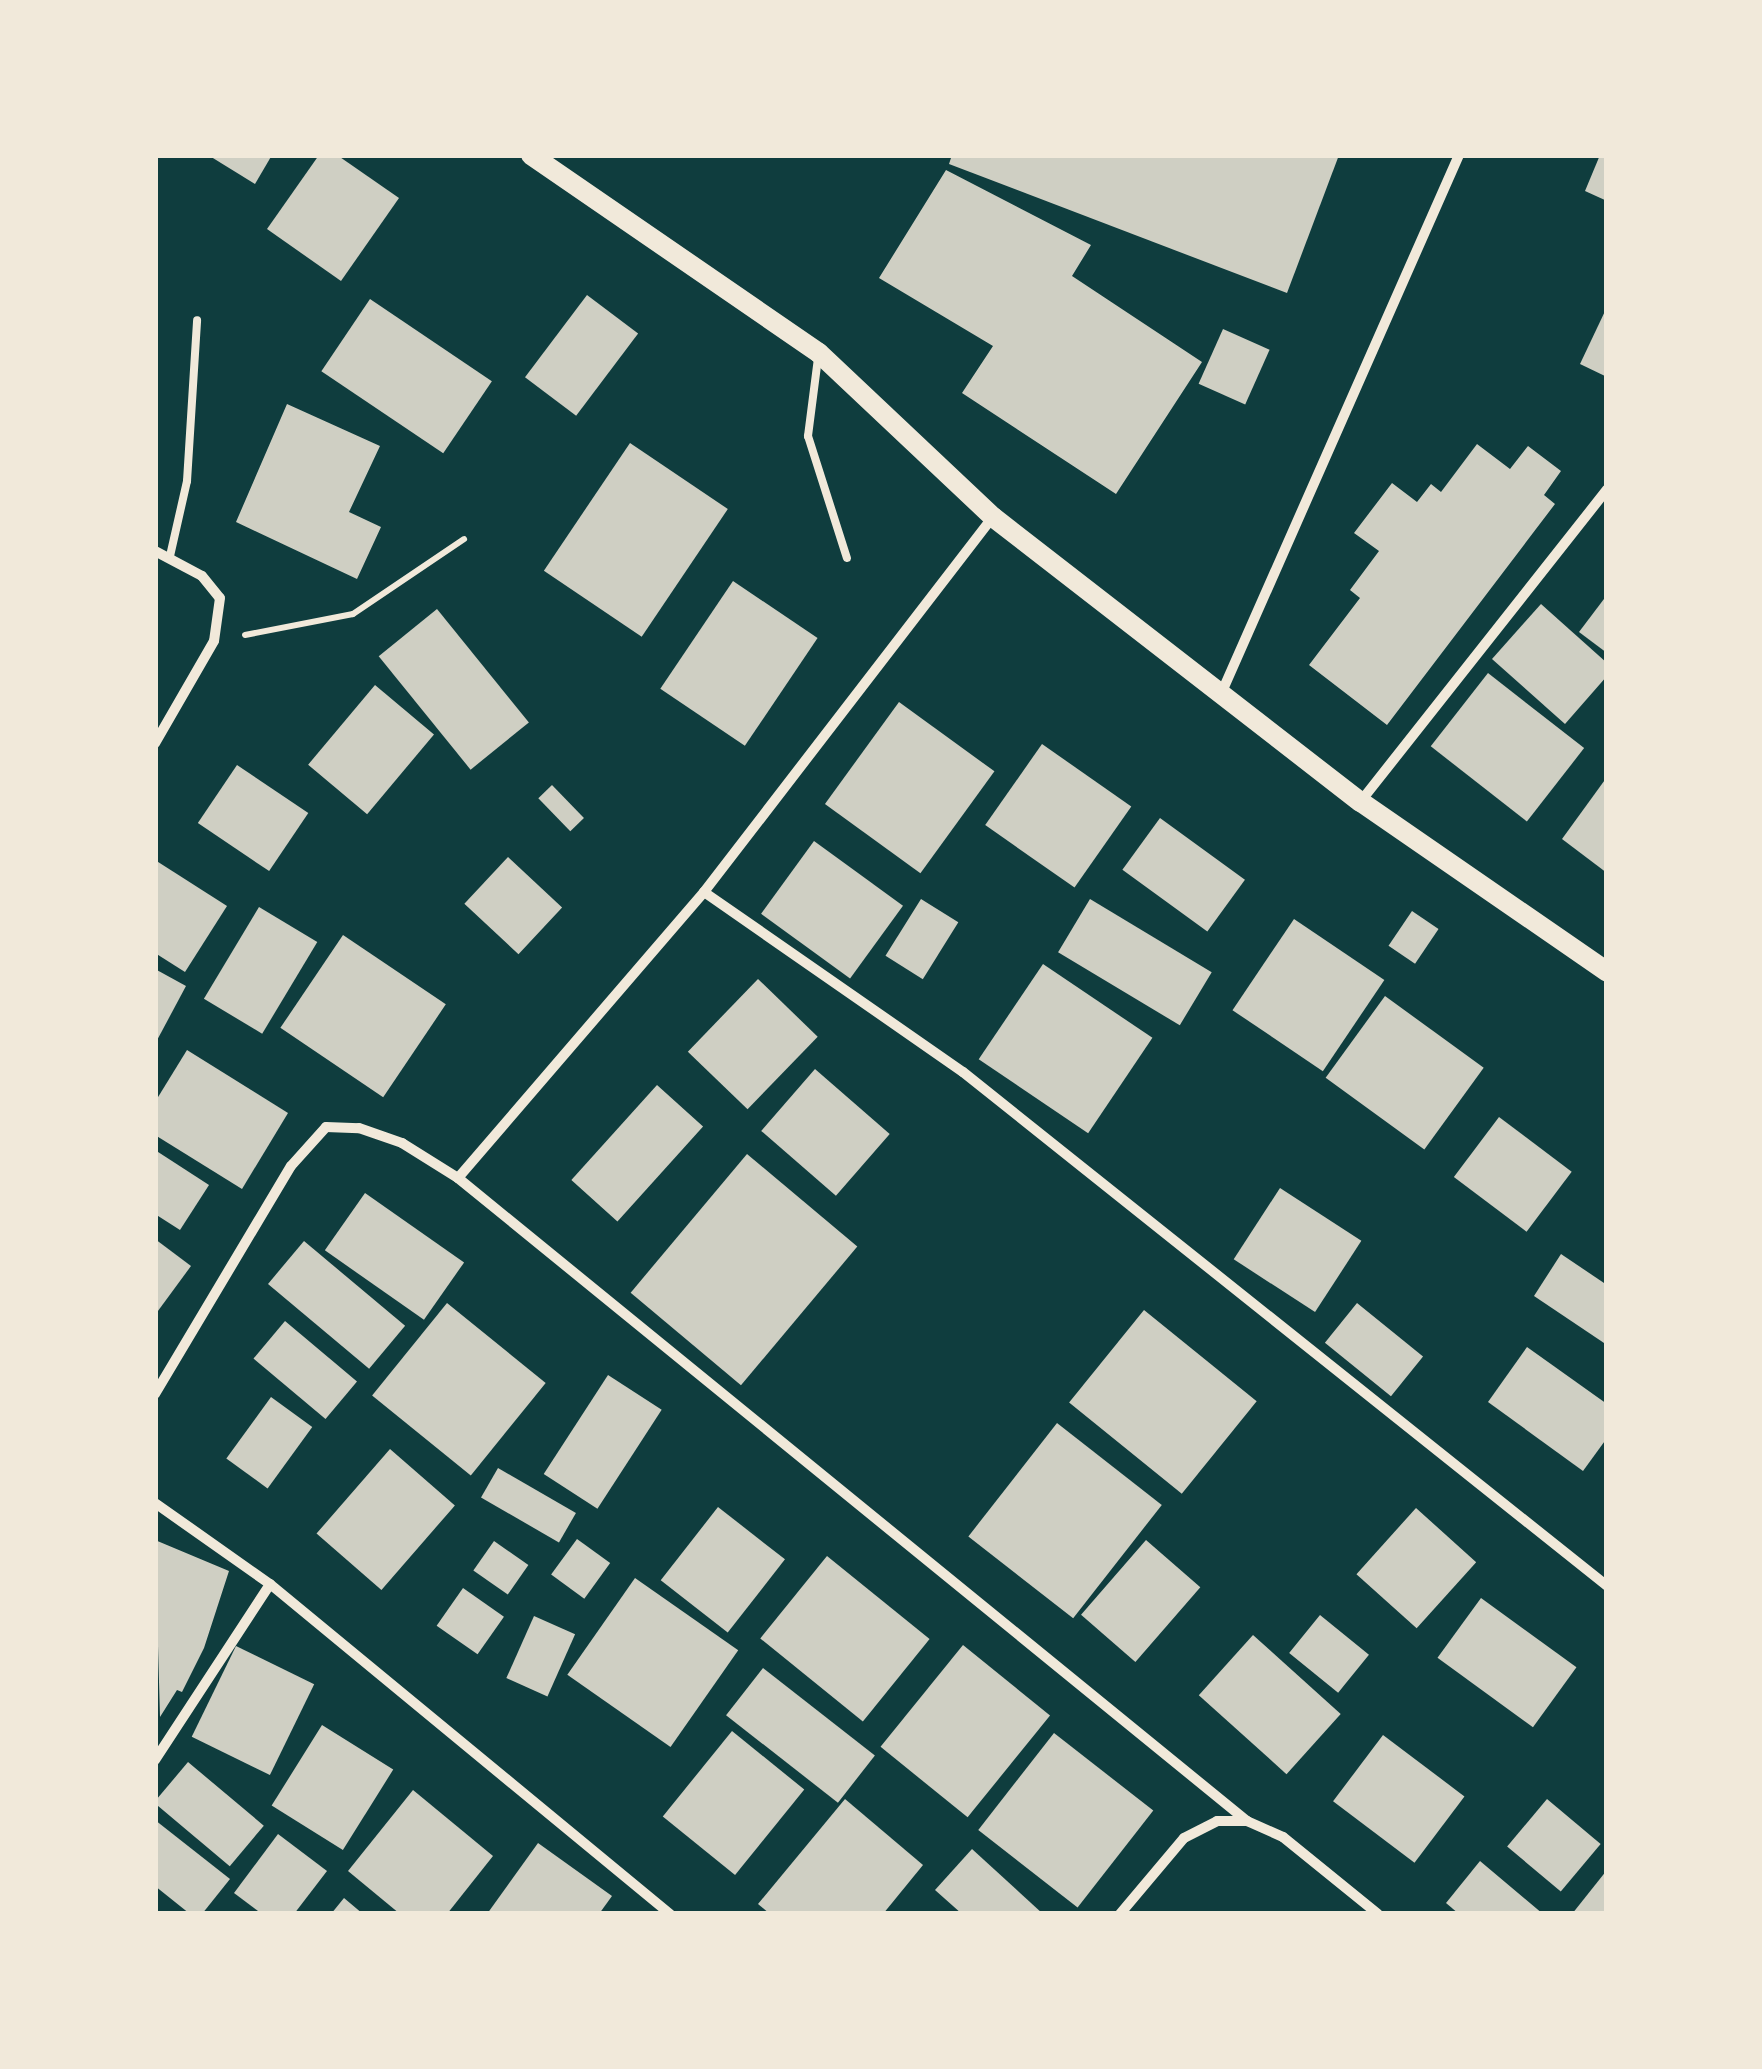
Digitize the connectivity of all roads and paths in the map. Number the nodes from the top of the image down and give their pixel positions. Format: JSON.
{"nodes":[{"id":1,"x":531,"y":155,"type":"edge"},
{"id":2,"x":1459,"y":155,"type":"edge"},
{"id":3,"x":197,"y":320,"type":"dead end"},
{"id":4,"x":819,"y":354,"type":"junction"},
{"id":5,"x":1607,"y":489,"type":"edge"},
{"id":6,"x":993,"y":516,"type":"junction"},
{"id":7,"x":464,"y":539,"type":"dead end"},
{"id":8,"x":155,"y":551,"type":"edge"},
{"id":9,"x":170,"y":556,"type":"junction"},
{"id":10,"x":847,"y":558,"type":"dead end"},
{"id":11,"x":214,"y":641,"type":"junction"},
{"id":12,"x":1221,"y":694,"type":"junction"},
{"id":13,"x":155,"y":743,"type":"edge"},
{"id":14,"x":1361,"y":802,"type":"junction"},
{"id":15,"x":704,"y":892,"type":"junction"},
{"id":16,"x":1607,"y":972,"type":"edge"},
{"id":17,"x":458,"y":1178,"type":"junction"},
{"id":18,"x":155,"y":1394,"type":"edge"},
{"id":19,"x":155,"y":1503,"type":"edge"},
{"id":20,"x":270,"y":1584,"type":"junction"},
{"id":21,"x":1607,"y":1586,"type":"edge"},
{"id":22,"x":155,"y":1760,"type":"edge"},
{"id":23,"x":1247,"y":1822,"type":"junction"},
{"id":24,"x":670,"y":1914,"type":"edge"},
{"id":25,"x":1120,"y":1914,"type":"edge"},
{"id":26,"x":1378,"y":1914,"type":"edge"}],
"edges":[{"from":1,"to":4,"type":"main road"},
{"from":2,"to":12,"type":"street"},
{"from":3,"to":9,"type":"lane"},
{"from":4,"to":6,"type":"main road"},
{"from":4,"to":10,"type":"lane"},
{"from":5,"to":14,"type":"street"},
{"from":6,"to":12,"type":"main road"},
{"from":6,"to":15,"type":"street"},
{"from":7,"to":11,"type":"path"},
{"from":8,"to":9,"type":"street"},
{"from":9,"to":11,"type":"street"},
{"from":11,"to":13,"type":"street"},
{"from":12,"to":14,"type":"main road"},
{"from":14,"to":16,"type":"main road"},
{"from":15,"to":17,"type":"street"},
{"from":15,"to":21,"type":"street"},
{"from":17,"to":18,"type":"street"},
{"from":17,"to":23,"type":"street"},
{"from":19,"to":20,"type":"street"},
{"from":20,"to":22,"type":"street"},
{"from":20,"to":24,"type":"street"},
{"from":23,"to":25,"type":"street"},
{"from":23,"to":26,"type":"street"}]}
